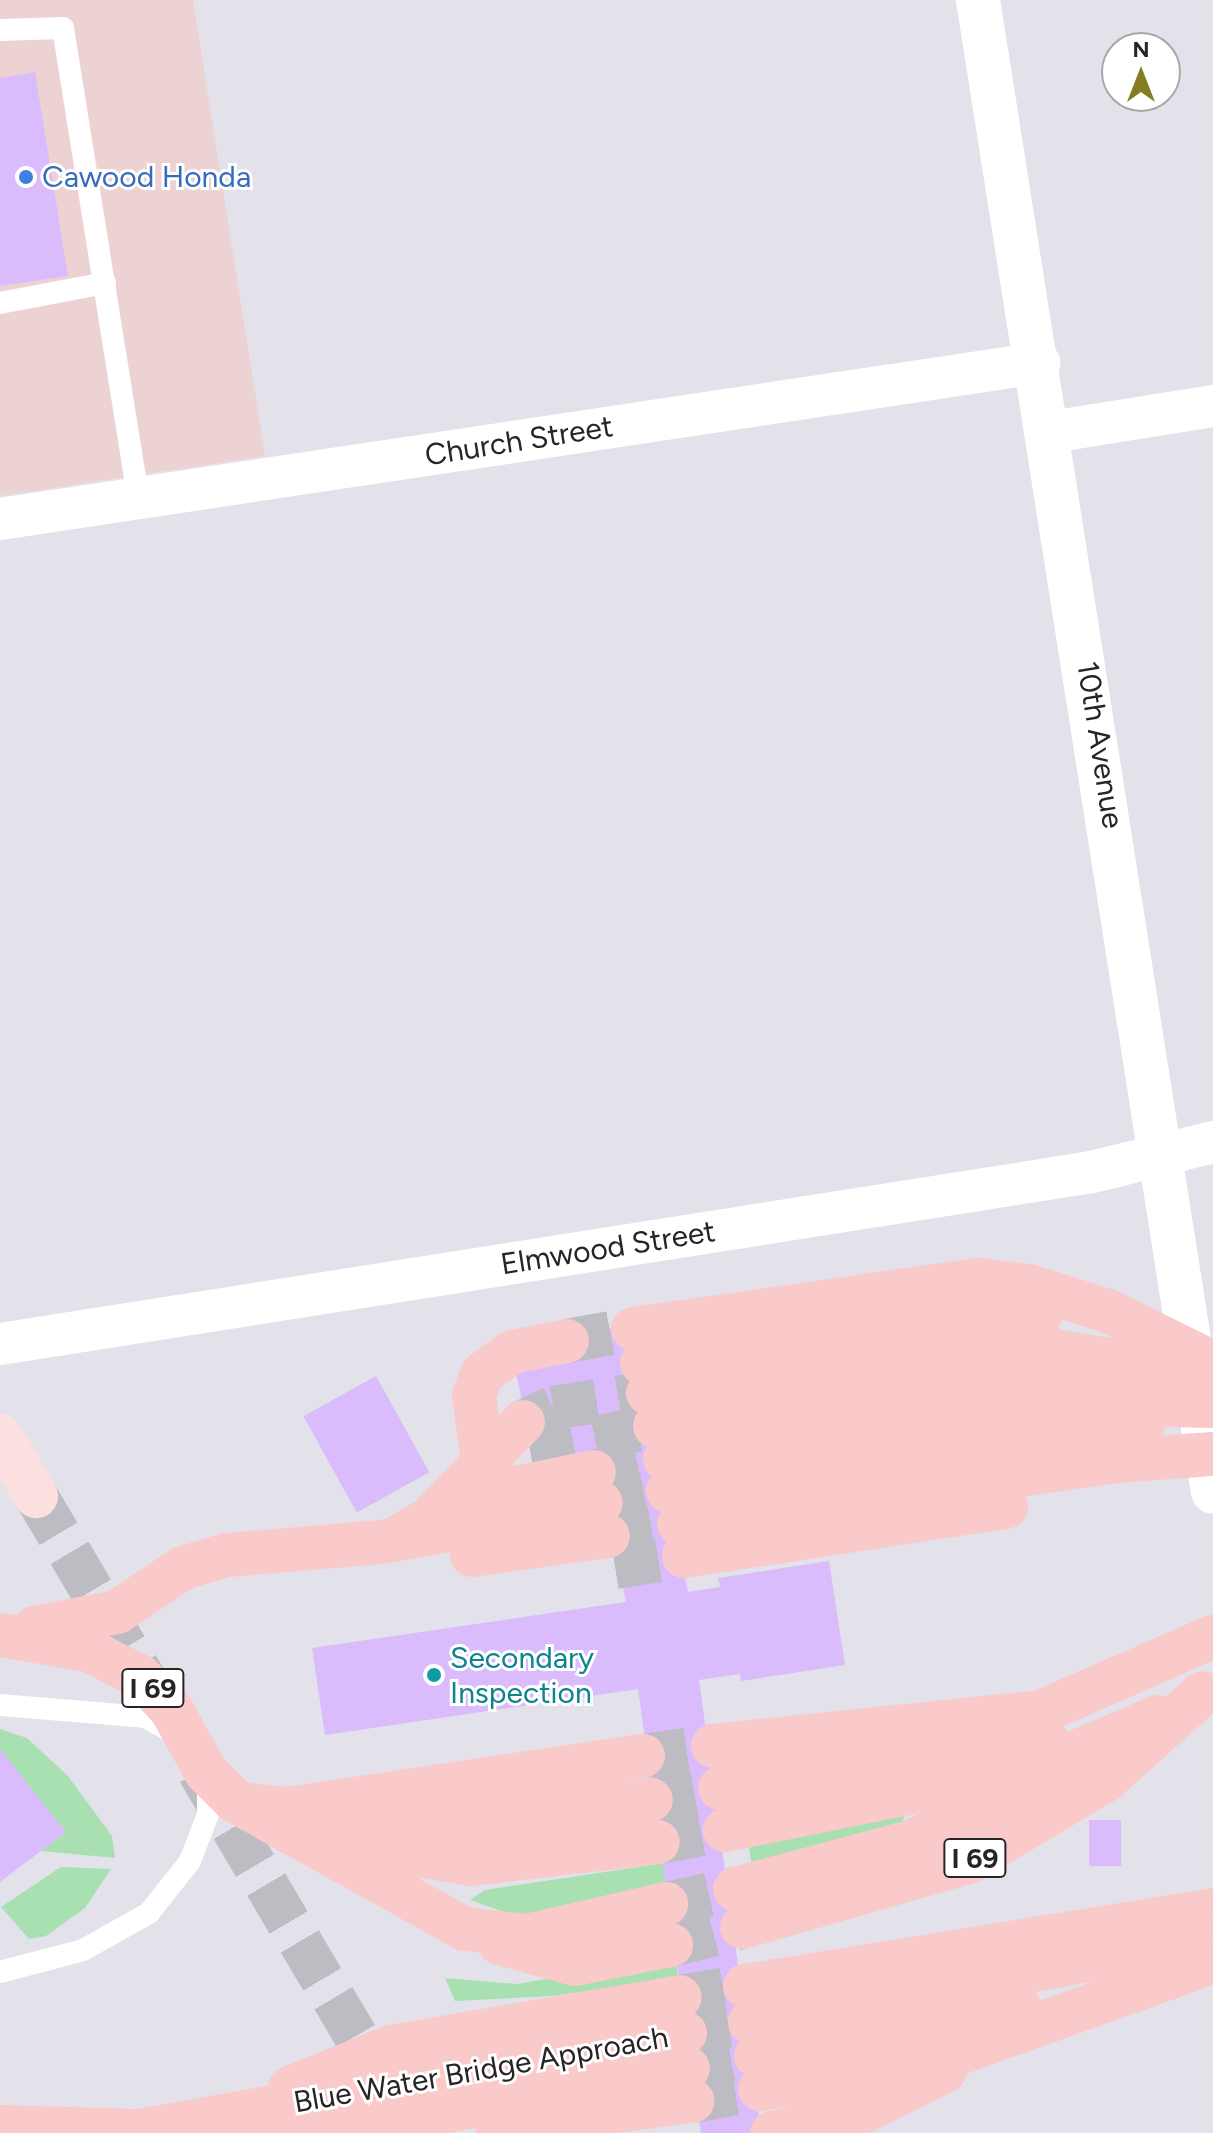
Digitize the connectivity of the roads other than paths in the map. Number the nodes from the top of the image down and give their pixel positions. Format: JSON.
{"nodes":[{"id":1,"x":978,"y":0,"type":"edge"},
{"id":2,"x":0,"y":30,"type":"edge"},
{"id":3,"x":105,"y":283,"type":"junction"},
{"id":4,"x":0,"y":303,"type":"edge"},
{"id":5,"x":1039,"y":363,"type":"junction"},
{"id":6,"x":1213,"y":406,"type":"edge"},
{"id":7,"x":1051,"y":432,"type":"junction"},
{"id":8,"x":138,"y":498,"type":"junction"},
{"id":9,"x":0,"y":519,"type":"edge"},
{"id":10,"x":1213,"y":1142,"type":"edge"},
{"id":11,"x":1164,"y":1150,"type":"junction"},
{"id":12,"x":567,"y":1341,"type":"tunnel mouth"},
{"id":13,"x":0,"y":1344,"type":"edge"},
{"id":14,"x":1213,"y":1364,"type":"edge"},
{"id":15,"x":1213,"y":1378,"type":"edge"},
{"id":16,"x":1213,"y":1394,"type":"edge"},
{"id":17,"x":1121,"y":1395,"type":"junction"},
{"id":18,"x":1213,"y":1406,"type":"edge"},
{"id":19,"x":524,"y":1421,"type":"tunnel mouth"},
{"id":20,"x":1213,"y":1426,"type":"edge"},
{"id":21,"x":0,"y":1435,"type":"edge"},
{"id":22,"x":659,"y":1443,"type":"junction"},
{"id":23,"x":1213,"y":1454,"type":"edge"},
{"id":24,"x":1213,"y":1470,"type":"edge"},
{"id":25,"x":473,"y":1480,"type":"junction"},
{"id":26,"x":1213,"y":1492,"type":"edge"},
{"id":27,"x":36,"y":1496,"type":"tunnel mouth"},
{"id":28,"x":413,"y":1545,"type":"junction"},
{"id":29,"x":307,"y":1550,"type":"junction"},
{"id":30,"x":0,"y":1634,"type":"edge"},
{"id":31,"x":1213,"y":1637,"type":"edge"},
{"id":32,"x":1187,"y":1686,"type":"edge"},
{"id":33,"x":0,"y":1705,"type":"edge"},
{"id":34,"x":1117,"y":1738,"type":"junction"},
{"id":35,"x":713,"y":1746,"type":"tunnel mouth"},
{"id":36,"x":643,"y":1756,"type":"tunnel mouth"},
{"id":37,"x":223,"y":1783,"type":"junction"},
{"id":38,"x":655,"y":1821,"type":"tunnel mouth"},
{"id":39,"x":668,"y":1925,"type":"tunnel mouth"},
{"id":40,"x":1193,"y":1941,"type":"edge"},
{"id":41,"x":0,"y":1972,"type":"edge"},
{"id":42,"x":1032,"y":2028,"type":"junction"},
{"id":43,"x":686,"y":2050,"type":"junction"},
{"id":44,"x":216,"y":2117,"type":"junction"},
{"id":45,"x":0,"y":2127,"type":"edge"},
{"id":46,"x":305,"y":2129,"type":"junction"},
{"id":47,"x":132,"y":2132,"type":"edge"},
{"id":48,"x":356,"y":2133,"type":"edge"},
{"id":49,"x":382,"y":2133,"type":"edge"},
{"id":50,"x":772,"y":2133,"type":"tunnel mouth"}],
"edges":[{"from":1,"to":5,"type":"street","name":"10th Avenue"},
{"from":2,"to":3,"type":"lane"},
{"from":3,"to":4,"type":"lane"},
{"from":3,"to":8,"type":"lane"},
{"from":5,"to":7,"type":"street","name":"10th Avenue"},
{"from":5,"to":8,"type":"street","name":"Church Street"},
{"from":6,"to":7,"type":"street"},
{"from":7,"to":11,"type":"street","name":"10th Avenue"},
{"from":8,"to":9,"type":"street","name":"Church Street"},
{"from":10,"to":11,"type":"street","name":"Elmwood Street"},
{"from":11,"to":13,"type":"street","name":"Elmwood Street"},
{"from":11,"to":26,"type":"street","name":"10th Avenue"},
{"from":12,"to":25,"type":"highway"},
{"from":14,"to":17,"type":"highway"},
{"from":15,"to":17,"type":"highway"},
{"from":16,"to":17,"type":"highway"},
{"from":17,"to":18,"type":"highway"},
{"from":17,"to":20,"type":"highway"},
{"from":17,"to":22,"type":"highway"},
{"from":17,"to":22,"type":"highway"},
{"from":17,"to":22,"type":"highway"},
{"from":17,"to":22,"type":"highway"},
{"from":17,"to":23,"type":"highway"},
{"from":17,"to":24,"type":"highway"},
{"from":19,"to":25,"type":"highway","number":"I 69"},
{"from":21,"to":27,"type":"main road"},
{"from":25,"to":28,"type":"highway","number":"I 69"},
{"from":25,"to":28,"type":"highway","number":"I 69"},
{"from":28,"to":29,"type":"highway","number":"I 69"},
{"from":28,"to":29,"type":"highway","number":"I 69"},
{"from":29,"to":30,"type":"highway","number":"I 69"},
{"from":30,"to":37,"type":"highway","number":"I 69"},
{"from":31,"to":32,"type":"highway","number":"I 69"},
{"from":32,"to":34,"type":"highway","number":"I 69"},
{"from":32,"to":34,"type":"highway","number":"I 69"},
{"from":32,"to":34,"type":"highway","number":"I 69"},
{"from":32,"to":35,"type":"highway","number":"I 69"},
{"from":33,"to":37,"type":"lane"},
{"from":36,"to":37,"type":"highway"},
{"from":37,"to":38,"type":"highway"},
{"from":37,"to":39,"type":"highway","number":"I 69"},
{"from":37,"to":41,"type":"lane"},
{"from":40,"to":42,"type":"highway"},
{"from":40,"to":42,"type":"highway"},
{"from":42,"to":50,"type":"highway"},
{"from":43,"to":44,"type":"highway","name":"Blue Water Bridge Approach"},
{"from":43,"to":46,"type":"highway"},
{"from":43,"to":49,"type":"highway"},
{"from":44,"to":46,"type":"highway"},
{"from":44,"to":47,"type":"highway","name":"Blue Water Bridge Approach"},
{"from":45,"to":47,"type":"highway","name":"Blue Water Bridge Approach"},
{"from":46,"to":48,"type":"highway"}]}
